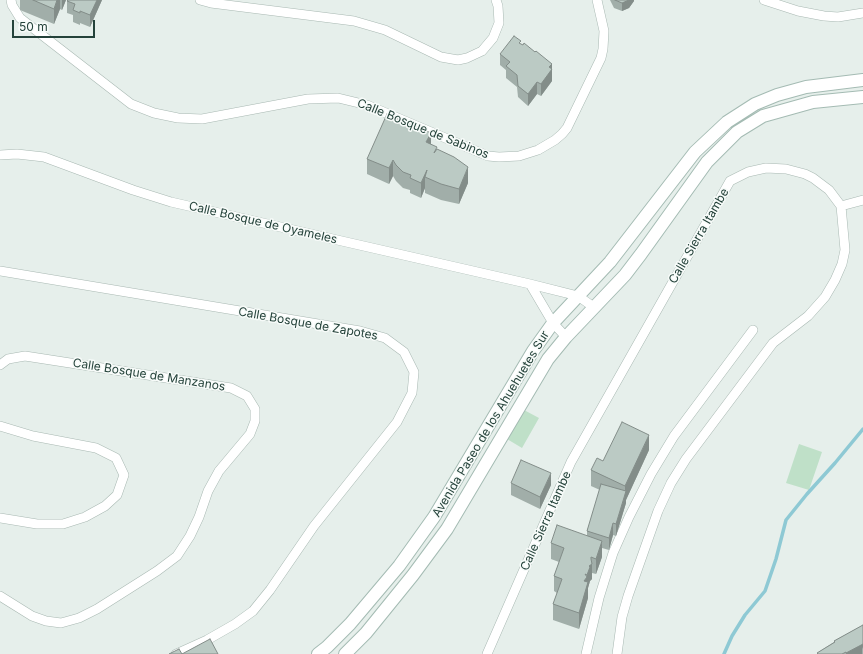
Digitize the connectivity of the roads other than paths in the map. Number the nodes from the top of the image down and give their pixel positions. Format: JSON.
{"nodes":[{"id":1,"x":11,"y":0,"type":"edge"},
{"id":2,"x":200,"y":0,"type":"edge"},
{"id":3,"x":496,"y":0,"type":"edge"},
{"id":4,"x":597,"y":0,"type":"edge"},
{"id":5,"x":764,"y":0,"type":"edge"},
{"id":6,"x":863,"y":13,"type":"edge"},
{"id":7,"x":863,"y":80,"type":"edge"},
{"id":8,"x":863,"y":97,"type":"edge"},
{"id":9,"x":0,"y":155,"type":"edge"},
{"id":10,"x":863,"y":200,"type":"edge"},
{"id":11,"x":841,"y":206,"type":"junction"},
{"id":12,"x":0,"y":271,"type":"edge"},
{"id":13,"x":530,"y":284,"type":"junction"},
{"id":14,"x":578,"y":296,"type":"junction"},
{"id":15,"x":595,"y":308,"type":"junction"},
{"id":16,"x":553,"y":323,"type":"junction"},
{"id":17,"x":754,"y":330,"type":"dead end"},
{"id":18,"x":566,"y":337,"type":"junction"},
{"id":19,"x":0,"y":365,"type":"edge"},
{"id":20,"x":0,"y":426,"type":"edge"},
{"id":21,"x":0,"y":518,"type":"edge"},
{"id":22,"x":0,"y":596,"type":"edge"},
{"id":23,"x":176,"y":654,"type":"edge"},
{"id":24,"x":318,"y":654,"type":"edge"},
{"id":25,"x":345,"y":654,"type":"edge"},
{"id":26,"x":487,"y":654,"type":"edge"},
{"id":27,"x":586,"y":654,"type":"edge"},
{"id":28,"x":617,"y":654,"type":"edge"}],
"edges":[{"from":1,"to":4,"type":"street","name":"Calle Bosque de Sabinos"},
{"from":2,"to":3,"type":"street"},
{"from":5,"to":6,"type":"street"},
{"from":7,"to":14,"type":"street","name":"Avenida Paseo de los Ahuehuetes Sur"},
{"from":8,"to":15,"type":"street","name":"Avenida Paseo de los Ahuehuetes Sur"},
{"from":9,"to":13,"type":"street","name":"Calle Bosque de Oyameles"},
{"from":10,"to":11,"type":"street"},
{"from":11,"to":26,"type":"street","name":"Calle Sierra Itambe"},
{"from":11,"to":28,"type":"street"},
{"from":12,"to":23,"type":"street","name":"Calle Bosque de Zapotes"},
{"from":13,"to":14,"type":"street","name":"Calle Bosque de Oyameles"},
{"from":13,"to":16,"type":"street"},
{"from":14,"to":15,"type":"street"},
{"from":14,"to":16,"type":"street","name":"Avenida Paseo de los Ahuehuetes Sur"},
{"from":15,"to":18,"type":"street","name":"Avenida Paseo de los Ahuehuetes Sur"},
{"from":16,"to":18,"type":"street"},
{"from":16,"to":24,"type":"street","name":"Avenida Paseo de los Ahuehuetes Sur"},
{"from":17,"to":27,"type":"street"},
{"from":18,"to":25,"type":"street","name":"Avenida Paseo de los Ahuehuetes Sur"},
{"from":19,"to":22,"type":"street","name":"Calle Bosque de Manzanos"},
{"from":20,"to":21,"type":"street"}]}
